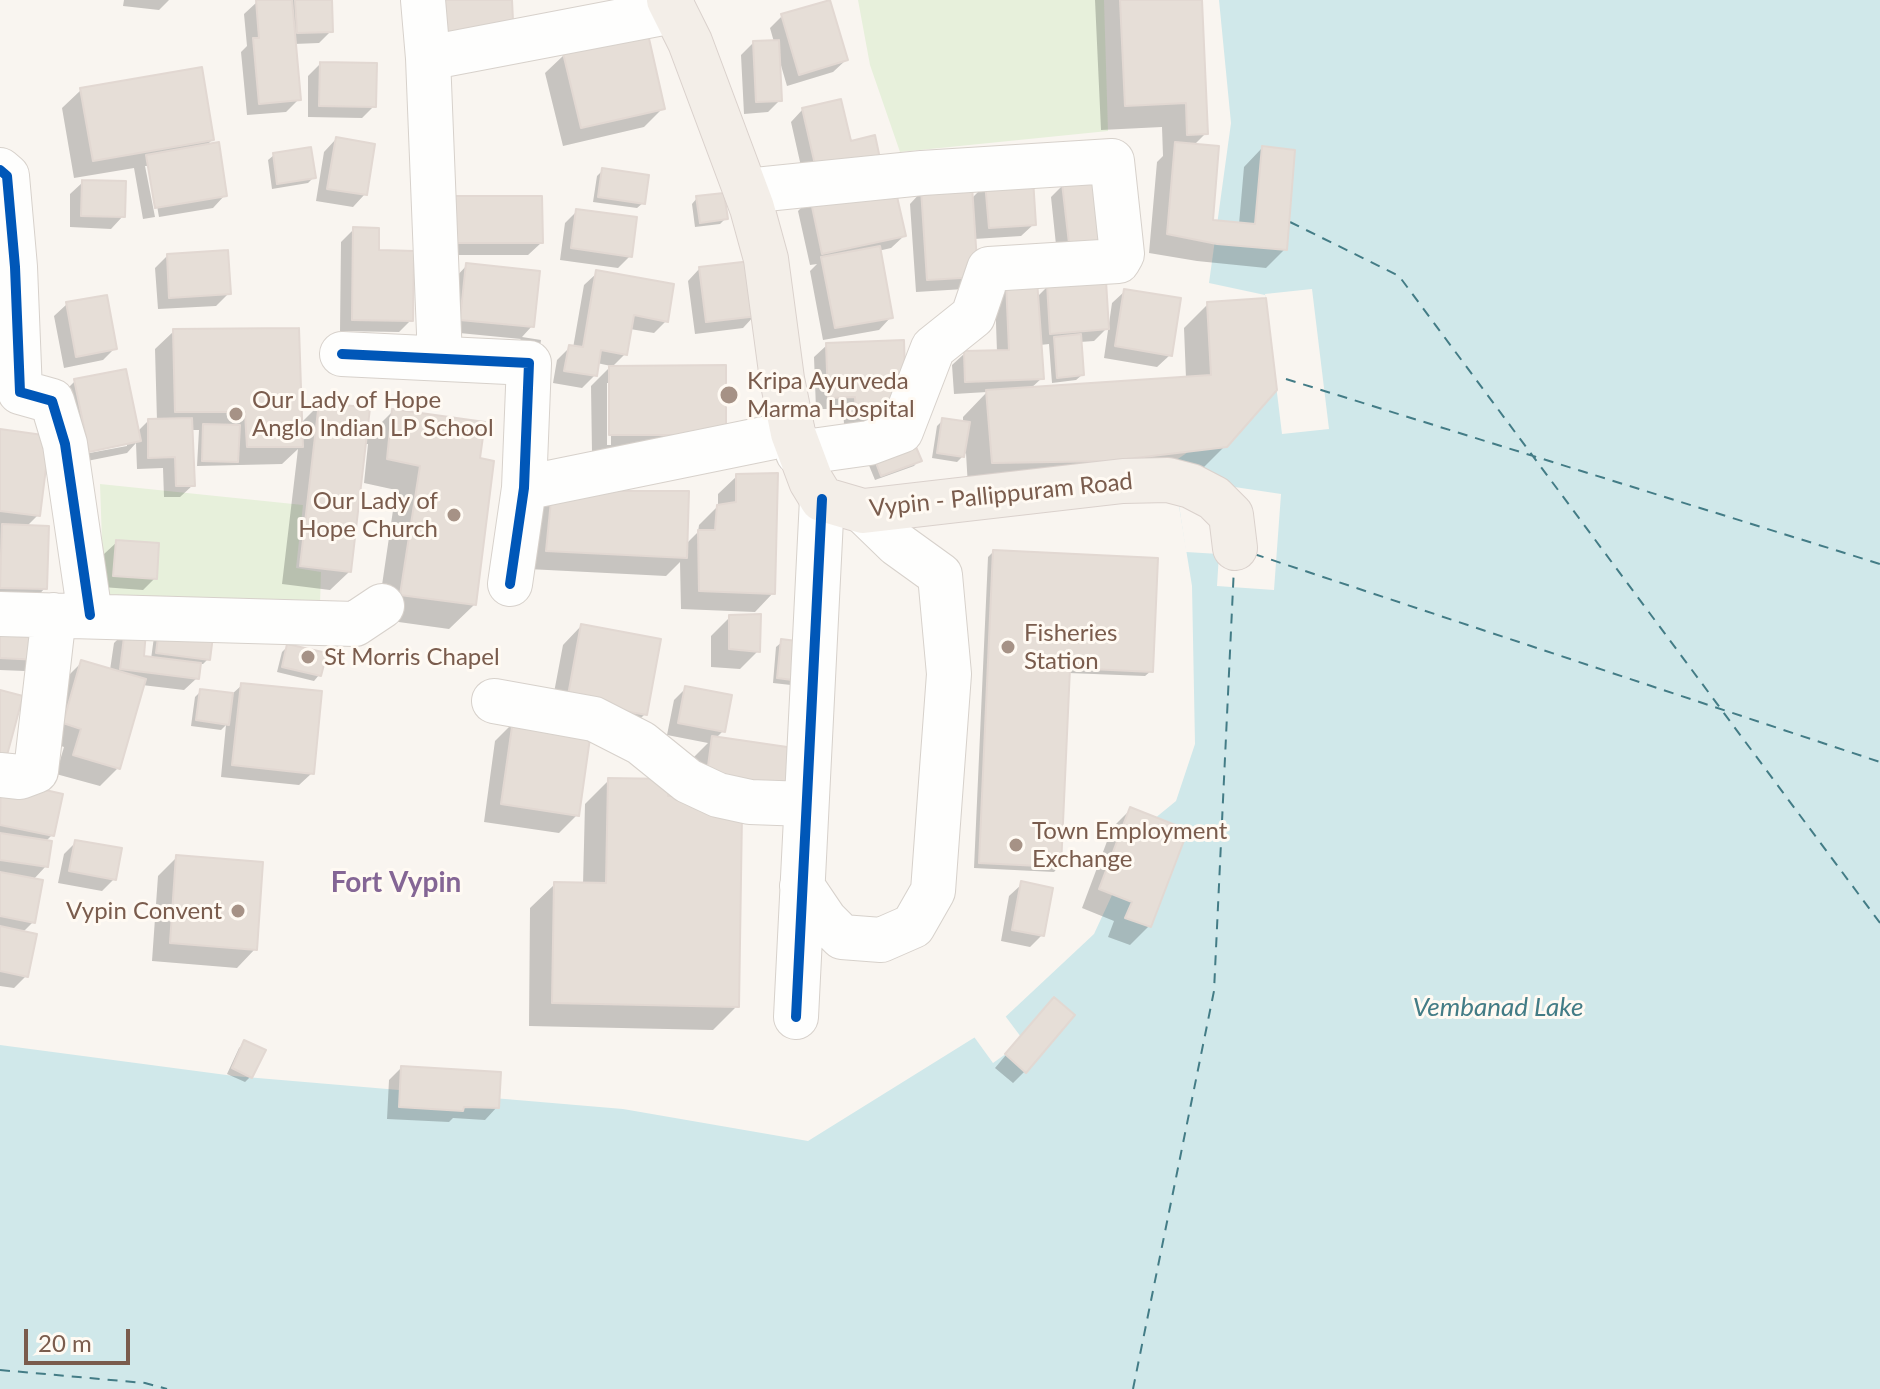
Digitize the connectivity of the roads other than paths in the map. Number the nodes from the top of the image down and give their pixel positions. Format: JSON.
{"nodes":[{"id":1,"x":423,"y":0,"type":"edge"},
{"id":2,"x":672,"y":6,"type":"edge"},
{"id":3,"x":428,"y":58,"type":"junction"},
{"id":4,"x":0,"y":170,"type":"edge"},
{"id":5,"x":746,"y":191,"type":"junction"},
{"id":6,"x":342,"y":354,"type":"dead end"},
{"id":7,"x":440,"y":358,"type":"junction"},
{"id":8,"x":795,"y":443,"type":"junction"},
{"id":9,"x":524,"y":488,"type":"junction"},
{"id":10,"x":822,"y":499,"type":"junction"},
{"id":11,"x":863,"y":511,"type":"junction"},
{"id":12,"x":1235,"y":548,"type":"dead end"},
{"id":13,"x":510,"y":584,"type":"dead end"},
{"id":14,"x":382,"y":606,"type":"dead end"},
{"id":15,"x":0,"y":614,"type":"edge"},
{"id":16,"x":72,"y":615,"type":"junction"},
{"id":17,"x":494,"y":701,"type":"dead end"},
{"id":18,"x":0,"y":775,"type":"edge"},
{"id":19,"x":806,"y":804,"type":"junction"},
{"id":20,"x":802,"y":886,"type":"junction"},
{"id":21,"x":796,"y":1017,"type":"dead end"}],
"edges":[{"from":1,"to":3,"type":"street"},
{"from":2,"to":3,"type":"street"},
{"from":2,"to":5,"type":"main road"},
{"from":3,"to":7,"type":"street"},
{"from":4,"to":16,"type":"street"},
{"from":5,"to":8,"type":"main road"},
{"from":5,"to":8,"type":"street"},
{"from":6,"to":7,"type":"street"},
{"from":7,"to":9,"type":"street"},
{"from":8,"to":9,"type":"street"},
{"from":8,"to":10,"type":"main road"},
{"from":9,"to":13,"type":"street"},
{"from":10,"to":11,"type":"main road","name":"Vypin - Pallippuram Road"},
{"from":10,"to":19,"type":"street"},
{"from":11,"to":12,"type":"main road","name":"Vypin - Pallippuram Road"},
{"from":11,"to":20,"type":"street"},
{"from":14,"to":16,"type":"street"},
{"from":15,"to":16,"type":"street"},
{"from":16,"to":18,"type":"street"},
{"from":17,"to":19,"type":"street"},
{"from":19,"to":20,"type":"street"},
{"from":20,"to":21,"type":"street"}]}
